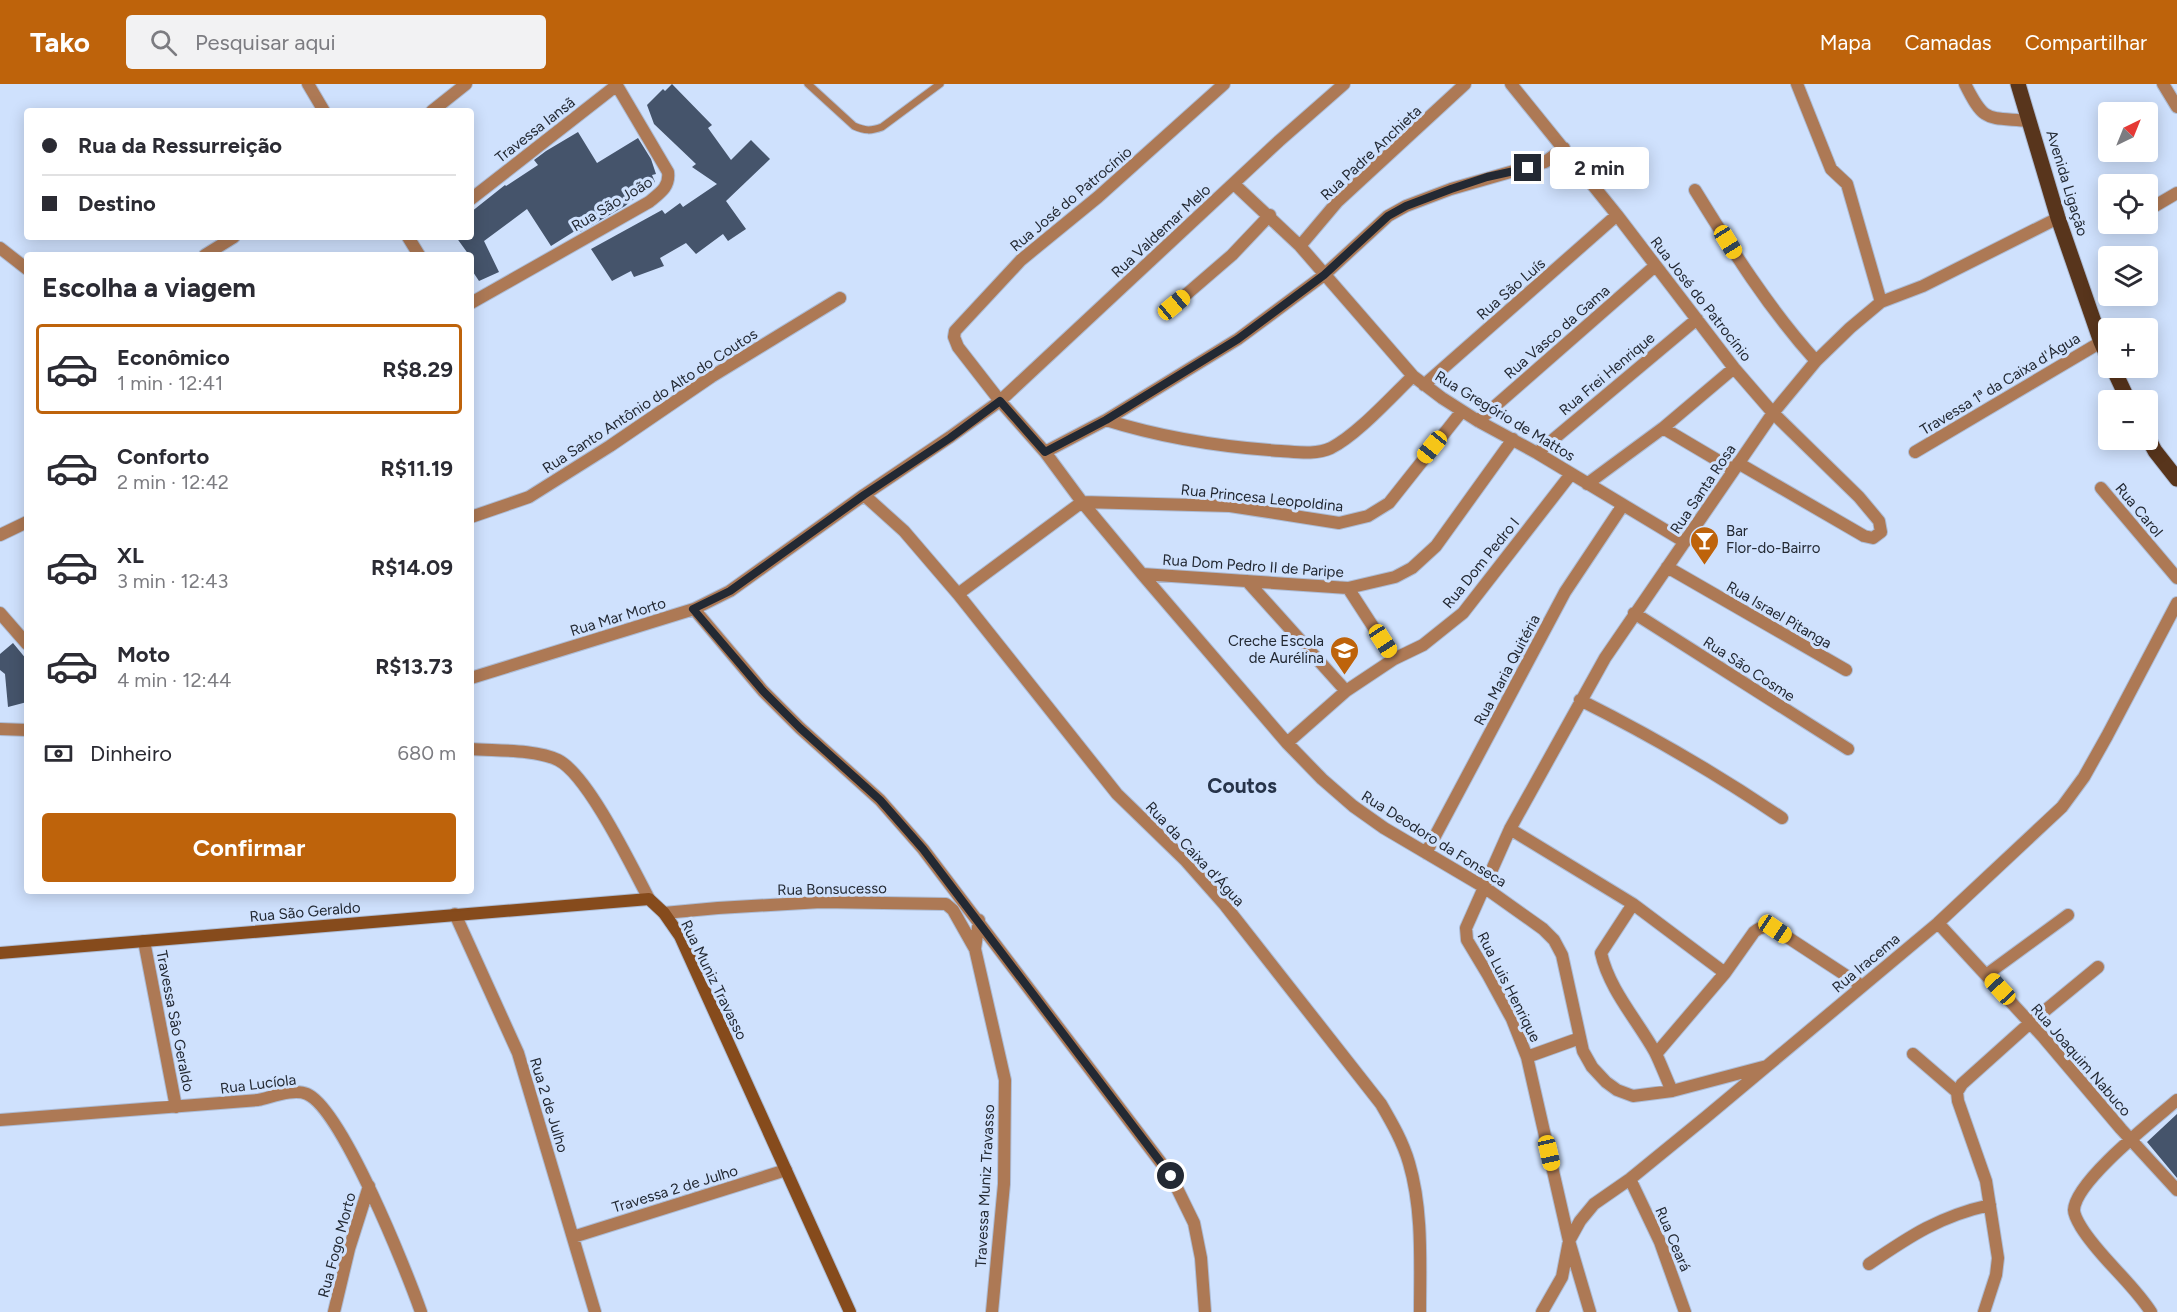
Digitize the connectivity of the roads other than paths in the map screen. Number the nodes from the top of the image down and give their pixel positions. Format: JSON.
{"nodes":[{"id":1,"x":309,"y":84,"type":"edge"},
{"id":2,"x":466,"y":84,"type":"edge"},
{"id":3,"x":808,"y":84,"type":"edge"},
{"id":4,"x":940,"y":84,"type":"edge"},
{"id":5,"x":1224,"y":84,"type":"edge"},
{"id":6,"x":1344,"y":84,"type":"edge"},
{"id":7,"x":1465,"y":84,"type":"edge"},
{"id":8,"x":1511,"y":84,"type":"edge"},
{"id":9,"x":1797,"y":84,"type":"edge"},
{"id":10,"x":1965,"y":84,"type":"edge"},
{"id":11,"x":2018,"y":84,"type":"edge"},
{"id":12,"x":2163,"y":84,"type":"edge"},
{"id":13,"x":617,"y":85,"type":"edge"},
{"id":14,"x":2177,"y":107,"type":"edge"},
{"id":15,"x":322,"y":108,"type":"edge"},
{"id":16,"x":436,"y":108,"type":"edge"},
{"id":17,"x":2029,"y":121,"type":"junction"},
{"id":18,"x":1564,"y":148,"type":"junction"},
{"id":19,"x":1234,"y":184,"type":"junction"},
{"id":20,"x":1695,"y":190,"type":"dead end"},
{"id":21,"x":2177,"y":193,"type":"edge"},
{"id":22,"x":474,"y":197,"type":"edge"},
{"id":23,"x":2158,"y":204,"type":"edge"},
{"id":24,"x":1270,"y":215,"type":"junction"},
{"id":25,"x":1617,"y":215,"type":"junction"},
{"id":26,"x":2058,"y":218,"type":"junction"},
{"id":27,"x":229,"y":240,"type":"edge"},
{"id":28,"x":1300,"y":246,"type":"junction"},
{"id":29,"x":0,"y":248,"type":"edge"},
{"id":30,"x":211,"y":252,"type":"edge"},
{"id":31,"x":1655,"y":266,"type":"junction"},
{"id":32,"x":24,"y":267,"type":"edge"},
{"id":33,"x":1324,"y":275,"type":"junction"},
{"id":34,"x":840,"y":298,"type":"dead end"},
{"id":35,"x":474,"y":301,"type":"edge"},
{"id":36,"x":1881,"y":302,"type":"junction"},
{"id":37,"x":1174,"y":305,"type":"dead end"},
{"id":38,"x":1697,"y":319,"type":"junction"},
{"id":39,"x":2098,"y":333,"type":"edge"},
{"id":40,"x":2098,"y":344,"type":"edge"},
{"id":41,"x":958,"y":346,"type":"joint"},
{"id":42,"x":1816,"y":361,"type":"junction"},
{"id":43,"x":1734,"y":368,"type":"junction"},
{"id":44,"x":1413,"y":376,"type":"junction"},
{"id":45,"x":1424,"y":385,"type":"junction"},
{"id":46,"x":1000,"y":401,"type":"junction"},
{"id":47,"x":1462,"y":411,"type":"junction"},
{"id":48,"x":1773,"y":413,"type":"junction"},
{"id":49,"x":1106,"y":420,"type":"junction"},
{"id":50,"x":1478,"y":421,"type":"junction"},
{"id":51,"x":1663,"y":428,"type":"junction"},
{"id":52,"x":1513,"y":440,"type":"junction"},
{"id":53,"x":2154,"y":450,"type":"edge"},
{"id":54,"x":1045,"y":452,"type":"junction"},
{"id":55,"x":1915,"y":452,"type":"dead end"},
{"id":56,"x":1537,"y":453,"type":"junction"},
{"id":57,"x":1736,"y":466,"type":"junction"},
{"id":58,"x":1571,"y":474,"type":"junction"},
{"id":59,"x":2177,"y":479,"type":"edge"},
{"id":60,"x":1587,"y":484,"type":"junction"},
{"id":61,"x":2101,"y":488,"type":"dead end"},
{"id":62,"x":864,"y":495,"type":"junction"},
{"id":63,"x":1082,"y":502,"type":"junction"},
{"id":64,"x":1623,"y":505,"type":"junction"},
{"id":65,"x":474,"y":516,"type":"edge"},
{"id":66,"x":24,"y":523,"type":"edge"},
{"id":67,"x":0,"y":535,"type":"edge"},
{"id":68,"x":1685,"y":542,"type":"junction"},
{"id":69,"x":1667,"y":567,"type":"junction"},
{"id":70,"x":1142,"y":574,"type":"junction"},
{"id":71,"x":2177,"y":578,"type":"edge"},
{"id":72,"x":1247,"y":581,"type":"junction"},
{"id":73,"x":1348,"y":588,"type":"junction"},
{"id":74,"x":958,"y":594,"type":"junction"},
{"id":75,"x":2177,"y":603,"type":"edge"},
{"id":76,"x":693,"y":609,"type":"junction"},
{"id":77,"x":0,"y":613,"type":"edge"},
{"id":78,"x":1634,"y":613,"type":"junction"},
{"id":79,"x":24,"y":641,"type":"edge"},
{"id":80,"x":1395,"y":659,"type":"junction"},
{"id":81,"x":1846,"y":670,"type":"dead end"},
{"id":82,"x":474,"y":676,"type":"edge"},
{"id":83,"x":1346,"y":691,"type":"junction"},
{"id":84,"x":1580,"y":700,"type":"junction"},
{"id":85,"x":24,"y":727,"type":"edge"},
{"id":86,"x":0,"y":729,"type":"edge"},
{"id":87,"x":1287,"y":743,"type":"junction"},
{"id":88,"x":474,"y":749,"type":"edge"},
{"id":89,"x":1848,"y":749,"type":"dead end"},
{"id":90,"x":1782,"y":818,"type":"dead end"},
{"id":91,"x":1510,"y":829,"type":"junction"},
{"id":92,"x":1426,"y":853,"type":"junction"},
{"id":93,"x":1484,"y":887,"type":"junction"},
{"id":94,"x":649,"y":899,"type":"junction"},
{"id":95,"x":1633,"y":904,"type":"junction"},
{"id":96,"x":455,"y":914,"type":"junction"},
{"id":97,"x":664,"y":914,"type":"junction"},
{"id":98,"x":2068,"y":915,"type":"dead end"},
{"id":99,"x":979,"y":920,"type":"junction"},
{"id":100,"x":1938,"y":923,"type":"junction"},
{"id":101,"x":144,"y":941,"type":"junction"},
{"id":102,"x":975,"y":949,"type":"junction"},
{"id":103,"x":0,"y":953,"type":"edge"},
{"id":104,"x":2098,"y":967,"type":"dead end"},
{"id":105,"x":1725,"y":972,"type":"junction"},
{"id":106,"x":1986,"y":975,"type":"junction"},
{"id":107,"x":1862,"y":986,"type":"junction"},
{"id":108,"x":2030,"y":1023,"type":"junction"},
{"id":109,"x":1580,"y":1038,"type":"junction"},
{"id":110,"x":1656,"y":1054,"type":"junction"},
{"id":111,"x":1913,"y":1054,"type":"dead end"},
{"id":112,"x":1527,"y":1057,"type":"junction"},
{"id":113,"x":1767,"y":1066,"type":"junction"},
{"id":114,"x":1672,"y":1091,"type":"junction"},
{"id":115,"x":1957,"y":1092,"type":"junction"},
{"id":116,"x":2177,"y":1100,"type":"edge"},
{"id":117,"x":176,"y":1107,"type":"junction"},
{"id":118,"x":0,"y":1120,"type":"edge"},
{"id":119,"x":2129,"y":1139,"type":"junction"},
{"id":120,"x":786,"y":1170,"type":"junction"},
{"id":121,"x":1630,"y":1179,"type":"junction"},
{"id":122,"x":369,"y":1186,"type":"junction"},
{"id":123,"x":2177,"y":1190,"type":"edge"},
{"id":124,"x":1990,"y":1205,"type":"junction"},
{"id":125,"x":573,"y":1237,"type":"junction"},
{"id":126,"x":1569,"y":1241,"type":"junction"},
{"id":127,"x":1869,"y":1264,"type":"dead end"},
{"id":128,"x":334,"y":1312,"type":"edge"},
{"id":129,"x":421,"y":1312,"type":"edge"},
{"id":130,"x":595,"y":1312,"type":"edge"},
{"id":131,"x":850,"y":1312,"type":"edge"},
{"id":132,"x":992,"y":1312,"type":"edge"},
{"id":133,"x":1205,"y":1312,"type":"edge"},
{"id":134,"x":1420,"y":1312,"type":"edge"},
{"id":135,"x":1542,"y":1312,"type":"edge"},
{"id":136,"x":1590,"y":1312,"type":"edge"},
{"id":137,"x":1685,"y":1312,"type":"edge"},
{"id":138,"x":1984,"y":1312,"type":"edge"},
{"id":139,"x":2151,"y":1312,"type":"edge"}],
"edges":[{"from":1,"to":15,"type":"street"},
{"from":2,"to":16,"type":"street"},
{"from":3,"to":4,"type":"lane"},
{"from":5,"to":41,"type":"street","name":"Rua José do Patrocínio"},
{"from":6,"to":19,"type":"street","name":"Rua Valdemar Melo"},
{"from":7,"to":28,"type":"street","name":"Rua Padre Anchieta"},
{"from":8,"to":18,"type":"street","name":"Rua José do Patrocínio"},
{"from":9,"to":36,"type":"street"},
{"from":10,"to":17,"type":"street"},
{"from":11,"to":17,"type":"main road","name":"Avenida Ligação"},
{"from":12,"to":14,"type":"street"},
{"from":13,"to":22,"type":"street","name":"Travessa Iansã"},
{"from":13,"to":35,"type":"street","name":"Rua São João"},
{"from":17,"to":26,"type":"main road","name":"Avenida Ligação"},
{"from":18,"to":25,"type":"street","name":"Rua José do Patrocínio"},
{"from":18,"to":33,"type":"street"},
{"from":19,"to":24,"type":"street","name":"Rua Gregório de Mattos"},
{"from":19,"to":46,"type":"street","name":"Rua Valdemar Melo"},
{"from":20,"to":42,"type":"street"},
{"from":21,"to":23,"type":"street"},
{"from":24,"to":28,"type":"street","name":"Rua Gregório de Mattos"},
{"from":24,"to":37,"type":"street"},
{"from":25,"to":31,"type":"street","name":"Rua José do Patrocínio"},
{"from":25,"to":45,"type":"street","name":"Rua São Luís"},
{"from":26,"to":36,"type":"street","name":"Rua Santa Rosa"},
{"from":26,"to":39,"type":"main road","name":"Avenida Ligação"},
{"from":27,"to":30,"type":"street"},
{"from":28,"to":33,"type":"street","name":"Rua Gregório de Mattos"},
{"from":29,"to":32,"type":"street"},
{"from":31,"to":38,"type":"street","name":"Rua José do Patrocínio"},
{"from":31,"to":50,"type":"street","name":"Rua Vasco da Gama"},
{"from":33,"to":44,"type":"street","name":"Rua Gregório de Mattos"},
{"from":33,"to":49,"type":"street"},
{"from":34,"to":65,"type":"street","name":"Rua Santo Antônio do Alto do Coutos"},
{"from":36,"to":42,"type":"street","name":"Rua Santa Rosa"},
{"from":38,"to":43,"type":"street","name":"Rua José do Patrocínio"},
{"from":38,"to":56,"type":"street","name":"Rua Frei Henrique"},
{"from":40,"to":55,"type":"street","name":"Travessa 1ª da Caixa d'Água"},
{"from":41,"to":46,"type":"street","name":"Rua Deodoro da Fonseca"},
{"from":42,"to":48,"type":"street","name":"Rua Santa Rosa"},
{"from":43,"to":48,"type":"street","name":"Rua José do Patrocínio"},
{"from":43,"to":51,"type":"street"},
{"from":44,"to":45,"type":"street","name":"Rua Gregório de Mattos"},
{"from":44,"to":49,"type":"street"},
{"from":45,"to":47,"type":"street","name":"Rua Gregório de Mattos"},
{"from":46,"to":54,"type":"street","name":"Rua Deodoro da Fonseca"},
{"from":46,"to":62,"type":"street","name":"Rua Mar Morto"},
{"from":47,"to":50,"type":"street","name":"Rua Gregório de Mattos"},
{"from":47,"to":63,"type":"street","name":"Rua Princesa Leopoldina"},
{"from":48,"to":57,"type":"street","name":"Rua Santa Rosa"},
{"from":48,"to":57,"type":"street","name":"Rua José do Patrocínio"},
{"from":49,"to":54,"type":"street"},
{"from":50,"to":52,"type":"street","name":"Rua Gregório de Mattos"},
{"from":51,"to":57,"type":"street"},
{"from":51,"to":60,"type":"street"},
{"from":52,"to":56,"type":"street","name":"Rua Gregório de Mattos"},
{"from":52,"to":73,"type":"street","name":"Rua Dom Pedro II de Paripe"},
{"from":53,"to":59,"type":"main road"},
{"from":54,"to":63,"type":"street","name":"Rua Deodoro da Fonseca"},
{"from":56,"to":58,"type":"street","name":"Rua Gregório de Mattos"},
{"from":57,"to":68,"type":"street","name":"Rua Santa Rosa"},
{"from":58,"to":60,"type":"street","name":"Rua Gregório de Mattos"},
{"from":58,"to":80,"type":"street","name":"Rua Dom Pedro I"},
{"from":60,"to":64,"type":"street","name":"Rua Gregório de Mattos"},
{"from":61,"to":71,"type":"street","name":"Rua Carol"},
{"from":62,"to":74,"type":"street","name":"Rua da Caixa d'Água"},
{"from":62,"to":76,"type":"street","name":"Rua Mar Morto"},
{"from":63,"to":70,"type":"street","name":"Rua Deodoro da Fonseca"},
{"from":63,"to":74,"type":"street"},
{"from":64,"to":68,"type":"street","name":"Rua Gregório de Mattos"},
{"from":64,"to":92,"type":"street","name":"Rua Maria Quitéria"},
{"from":66,"to":67,"type":"street"},
{"from":68,"to":69,"type":"street","name":"Rua Santa Rosa"},
{"from":69,"to":78,"type":"street","name":"Rua Santa Rosa"},
{"from":69,"to":81,"type":"street","name":"Rua Israel Pitanga"},
{"from":70,"to":72,"type":"street","name":"Rua Dom Pedro II de Paripe"},
{"from":70,"to":87,"type":"street","name":"Rua Deodoro da Fonseca"},
{"from":72,"to":73,"type":"street","name":"Rua Dom Pedro II de Paripe"},
{"from":72,"to":83,"type":"street"},
{"from":73,"to":80,"type":"street"},
{"from":74,"to":134,"type":"street","name":"Rua da Caixa d'Água"},
{"from":75,"to":100,"type":"street","name":"Rua Iracema"},
{"from":76,"to":82,"type":"street","name":"Rua Mar Morto"},
{"from":76,"to":99,"type":"street"},
{"from":77,"to":79,"type":"street"},
{"from":78,"to":84,"type":"street","name":"Rua Santa Rosa"},
{"from":78,"to":89,"type":"street","name":"Rua São Cosme"},
{"from":80,"to":83,"type":"street","name":"Rua Dom Pedro I"},
{"from":83,"to":87,"type":"street","name":"Rua Dom Pedro I"},
{"from":84,"to":90,"type":"street"},
{"from":84,"to":91,"type":"street","name":"Rua Santa Rosa"},
{"from":85,"to":86,"type":"street"},
{"from":87,"to":92,"type":"street","name":"Rua Deodoro da Fonseca"},
{"from":88,"to":94,"type":"street","name":"Rua Muniz Travasso"},
{"from":91,"to":93,"type":"street","name":"Rua Santa Rosa"},
{"from":91,"to":95,"type":"street"},
{"from":92,"to":93,"type":"street","name":"Rua Deodoro da Fonseca"},
{"from":93,"to":109,"type":"street","name":"Rua Deodoro da Fonseca"},
{"from":93,"to":112,"type":"street","name":"Rua Luis Henrique"},
{"from":94,"to":96,"type":"street","name":"Rua São Geraldo"},
{"from":94,"to":97,"type":"street","name":"Rua Muniz Travasso"},
{"from":95,"to":105,"type":"street"},
{"from":95,"to":110,"type":"street"},
{"from":96,"to":101,"type":"street","name":"Rua São Geraldo"},
{"from":96,"to":125,"type":"street","name":"Rua 2 de Julho"},
{"from":97,"to":102,"type":"street","name":"Rua Bonsucesso"},
{"from":97,"to":120,"type":"street","name":"Rua Muniz Travasso"},
{"from":98,"to":106,"type":"street"},
{"from":99,"to":102,"type":"street","name":"Travessa Muniz Travasso"},
{"from":99,"to":133,"type":"street"},
{"from":100,"to":106,"type":"street","name":"Rua Joaquim Nabuco"},
{"from":100,"to":107,"type":"street","name":"Rua Iracema"},
{"from":101,"to":103,"type":"street","name":"Rua São Geraldo"},
{"from":101,"to":117,"type":"street","name":"Travessa Sâo Geraldo"},
{"from":102,"to":132,"type":"street","name":"Travessa Muniz Travasso"},
{"from":104,"to":108,"type":"street"},
{"from":105,"to":107,"type":"street"},
{"from":105,"to":110,"type":"street"},
{"from":106,"to":108,"type":"street","name":"Rua Joaquim Nabuco"},
{"from":107,"to":113,"type":"street","name":"Rua Iracema"},
{"from":108,"to":115,"type":"street"},
{"from":108,"to":119,"type":"street","name":"Rua Joaquim Nabuco"},
{"from":109,"to":112,"type":"street"},
{"from":109,"to":114,"type":"street","name":"Rua Deodoro da Fonseca"},
{"from":110,"to":114,"type":"street"},
{"from":111,"to":115,"type":"street"},
{"from":112,"to":126,"type":"street","name":"Rua Luis Henrique"},
{"from":113,"to":114,"type":"street","name":"Rua Deodoro da Fonseca"},
{"from":113,"to":121,"type":"street","name":"Rua Iracema"},
{"from":115,"to":124,"type":"street"},
{"from":116,"to":119,"type":"street"},
{"from":117,"to":118,"type":"street","name":"Rua Lucíola"},
{"from":117,"to":122,"type":"street","name":"Rua Lucíola"},
{"from":119,"to":123,"type":"street","name":"Rua Joaquim Nabuco"},
{"from":119,"to":139,"type":"street"},
{"from":120,"to":125,"type":"street","name":"Travessa 2 de Julho"},
{"from":120,"to":131,"type":"street","name":"Rua Muniz Travasso"},
{"from":121,"to":126,"type":"street","name":"Rua Iracema"},
{"from":121,"to":137,"type":"street","name":"Rua Ceará"},
{"from":122,"to":128,"type":"street","name":"Rua Fogo Morto"},
{"from":122,"to":129,"type":"street","name":"Rua Lucíola"},
{"from":124,"to":127,"type":"street"},
{"from":124,"to":138,"type":"street"},
{"from":125,"to":130,"type":"street","name":"Rua 2 de Julho"},
{"from":126,"to":135,"type":"street","name":"Rua Iracema"},
{"from":126,"to":136,"type":"street","name":"Rua Luis Henrique"}]}
